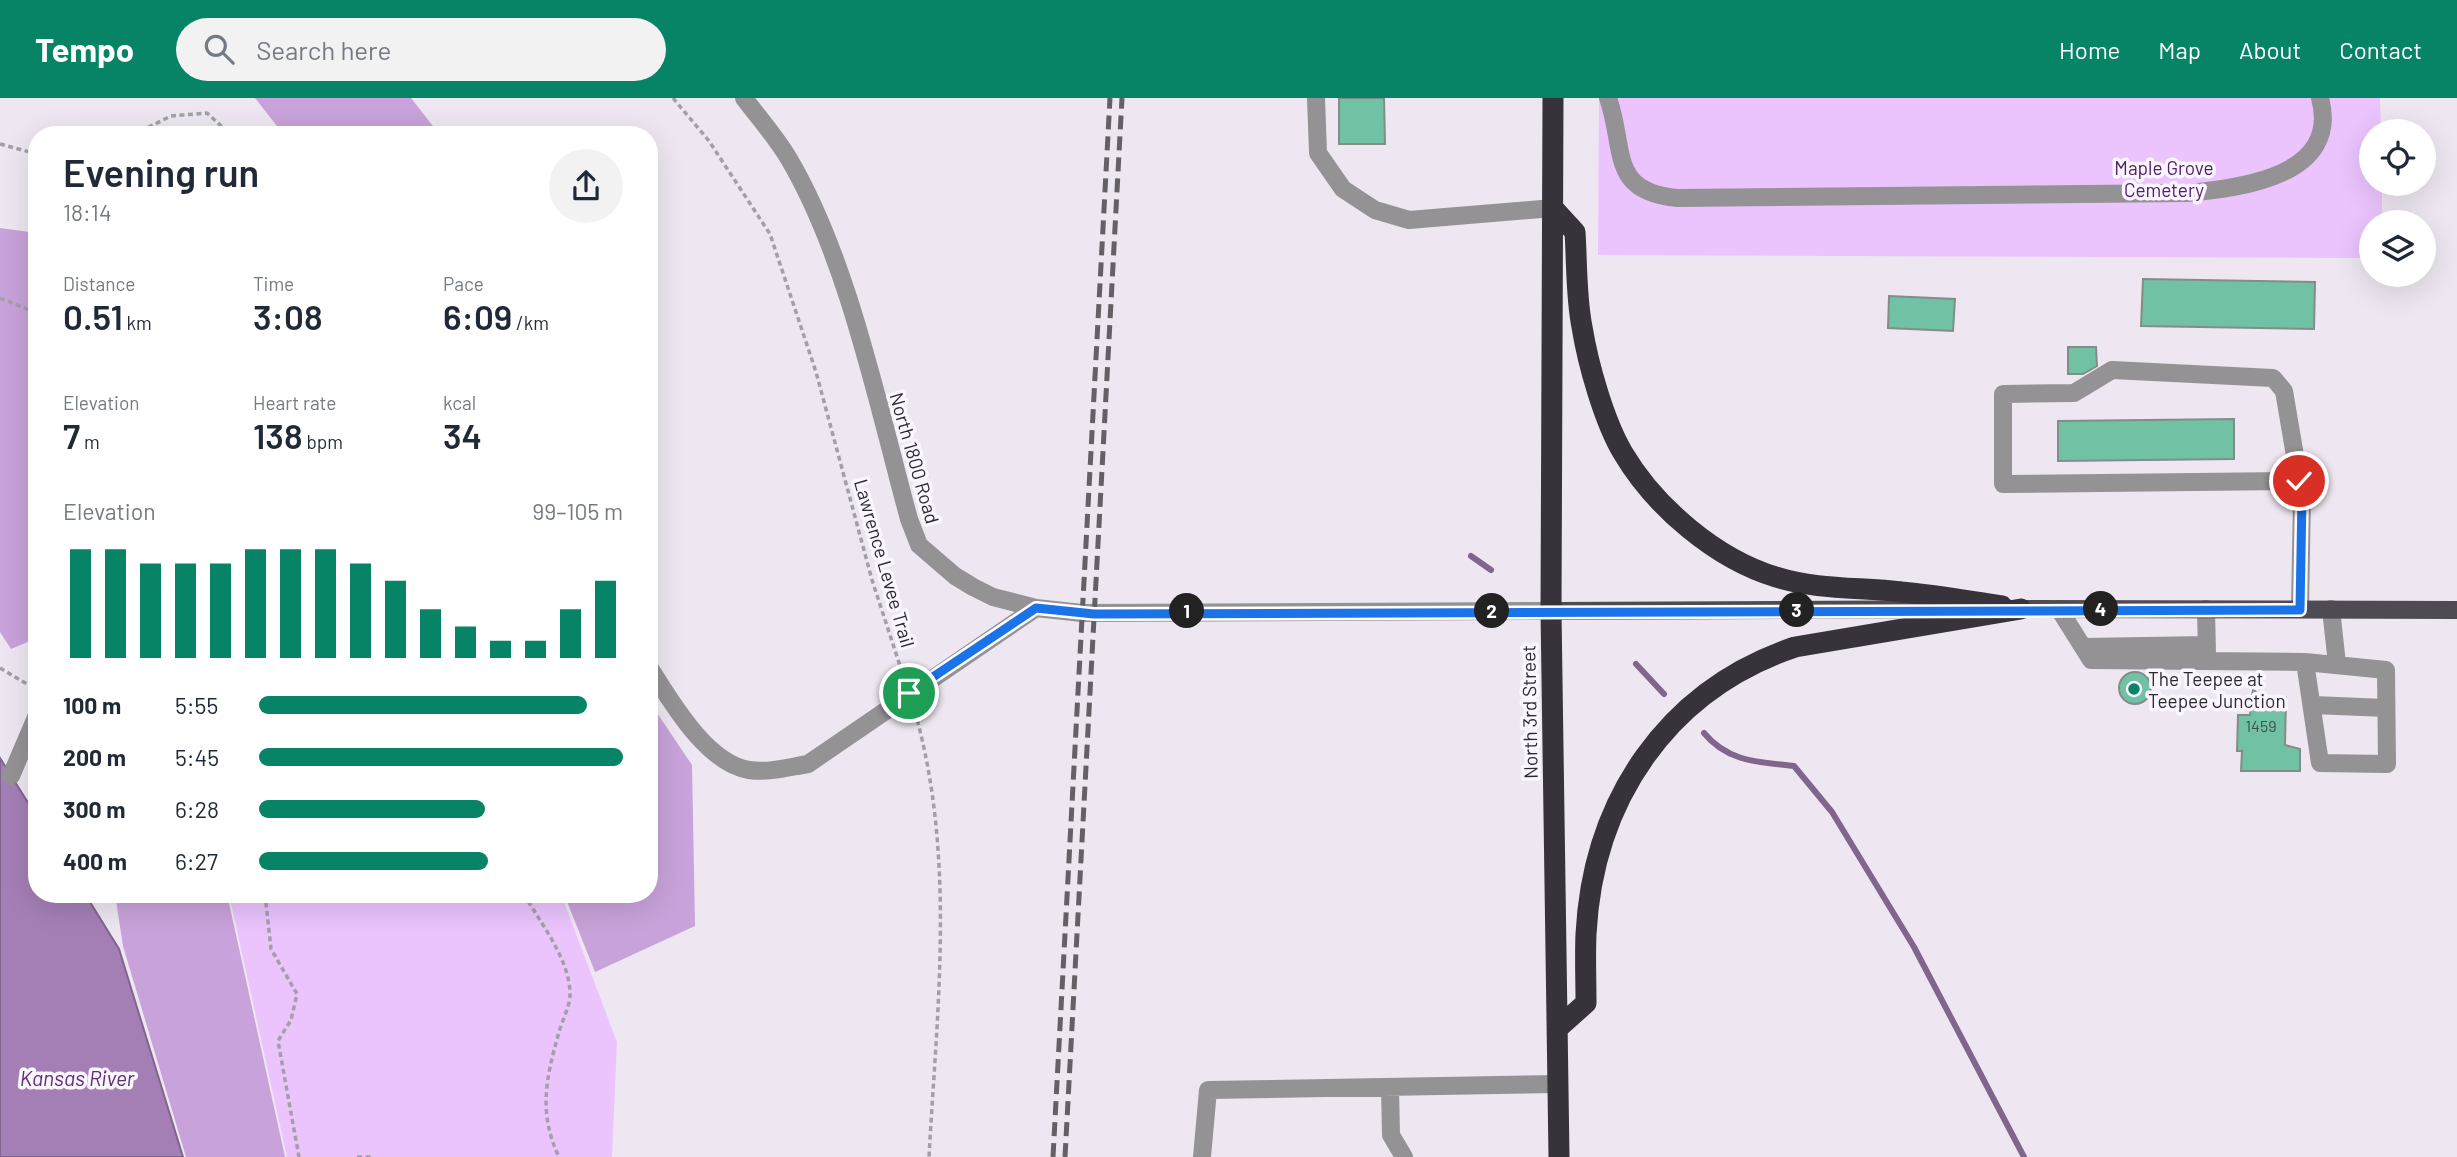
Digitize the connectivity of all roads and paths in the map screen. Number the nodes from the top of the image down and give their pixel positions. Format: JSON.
{"nodes":[{"id":1,"x":673,"y":98,"type":"edge"},
{"id":2,"x":744,"y":98,"type":"edge"},
{"id":3,"x":1316,"y":98,"type":"edge"},
{"id":4,"x":1553,"y":98,"type":"edge"},
{"id":5,"x":1608,"y":98,"type":"edge"},
{"id":6,"x":2319,"y":98,"type":"edge"},
{"id":7,"x":151,"y":126,"type":"edge"},
{"id":8,"x":221,"y":126,"type":"edge"},
{"id":9,"x":0,"y":144,"type":"edge"},
{"id":10,"x":28,"y":152,"type":"edge"},
{"id":11,"x":1553,"y":208,"type":"junction"},
{"id":12,"x":0,"y":298,"type":"edge"},
{"id":13,"x":28,"y":309,"type":"edge"},
{"id":14,"x":2299,"y":481,"type":"junction"},
{"id":15,"x":1036,"y":608,"type":"junction"},
{"id":16,"x":2021,"y":609,"type":"junction"},
{"id":17,"x":2059,"y":609,"type":"junction"},
{"id":18,"x":2206,"y":609,"type":"junction"},
{"id":19,"x":2300,"y":610,"type":"junction"},
{"id":20,"x":2331,"y":610,"type":"junction"},
{"id":21,"x":2457,"y":610,"type":"edge"},
{"id":22,"x":1551,"y":611,"type":"junction"},
{"id":23,"x":2207,"y":652,"type":"junction"},
{"id":24,"x":2305,"y":662,"type":"junction"},
{"id":25,"x":2337,"y":664,"type":"junction"},
{"id":26,"x":0,"y":668,"type":"edge"},
{"id":27,"x":658,"y":681,"type":"edge"},
{"id":28,"x":28,"y":685,"type":"edge"},
{"id":29,"x":909,"y":693,"type":"junction"},
{"id":30,"x":2313,"y":705,"type":"junction"},
{"id":31,"x":2386,"y":708,"type":"junction"},
{"id":32,"x":28,"y":736,"type":"edge"},
{"id":33,"x":11,"y":776,"type":"dead end"},
{"id":34,"x":266,"y":903,"type":"edge"},
{"id":35,"x":529,"y":903,"type":"edge"},
{"id":36,"x":1557,"y":1029,"type":"junction"},
{"id":37,"x":1558,"y":1084,"type":"junction"},
{"id":38,"x":1390,"y":1087,"type":"junction"},
{"id":39,"x":299,"y":1157,"type":"edge"},
{"id":40,"x":357,"y":1157,"type":"edge"},
{"id":41,"x":373,"y":1157,"type":"edge"},
{"id":42,"x":559,"y":1157,"type":"edge"},
{"id":43,"x":929,"y":1157,"type":"edge"},
{"id":44,"x":1202,"y":1157,"type":"edge"},
{"id":45,"x":1404,"y":1157,"type":"edge"},
{"id":46,"x":1559,"y":1157,"type":"edge"}],
"edges":[{"from":1,"to":29,"type":"path","name":"Lawrence Levee Trail"},
{"from":2,"to":15,"type":"street","name":"North 1800 Road"},
{"from":3,"to":11,"type":"street"},
{"from":4,"to":11,"type":"highway","name":"North 3rd Street"},
{"from":5,"to":6,"type":"street"},
{"from":7,"to":8,"type":"path"},
{"from":9,"to":10,"type":"path"},
{"from":11,"to":16,"type":"highway"},
{"from":11,"to":22,"type":"highway","name":"North 3rd Street"},
{"from":12,"to":13,"type":"path"},
{"from":14,"to":14,"type":"street"},
{"from":14,"to":19,"type":"street"},
{"from":15,"to":22,"type":"street","name":"North 1800 Road"},
{"from":15,"to":29,"type":"street"},
{"from":16,"to":17,"type":"main road"},
{"from":16,"to":22,"type":"main road"},
{"from":16,"to":36,"type":"highway"},
{"from":17,"to":18,"type":"main road"},
{"from":17,"to":23,"type":"street"},
{"from":18,"to":19,"type":"main road"},
{"from":18,"to":23,"type":"street"},
{"from":19,"to":20,"type":"main road"},
{"from":20,"to":21,"type":"main road"},
{"from":20,"to":25,"type":"street"},
{"from":22,"to":36,"type":"highway","name":"North 3rd Street"},
{"from":23,"to":24,"type":"street"},
{"from":24,"to":25,"type":"street"},
{"from":24,"to":30,"type":"street"},
{"from":25,"to":31,"type":"street"},
{"from":26,"to":28,"type":"path"},
{"from":27,"to":29,"type":"street"},
{"from":29,"to":43,"type":"path","name":"Lawrence Levee Trail"},
{"from":30,"to":31,"type":"street"},
{"from":30,"to":31,"type":"street"},
{"from":32,"to":33,"type":"street"},
{"from":34,"to":39,"type":"path"},
{"from":35,"to":42,"type":"path"},
{"from":36,"to":37,"type":"highway","name":"North 3rd Street"},
{"from":37,"to":38,"type":"street"},
{"from":37,"to":46,"type":"highway","name":"North 3rd Street"},
{"from":38,"to":44,"type":"street"},
{"from":38,"to":45,"type":"street"},
{"from":40,"to":41,"type":"path"}]}
